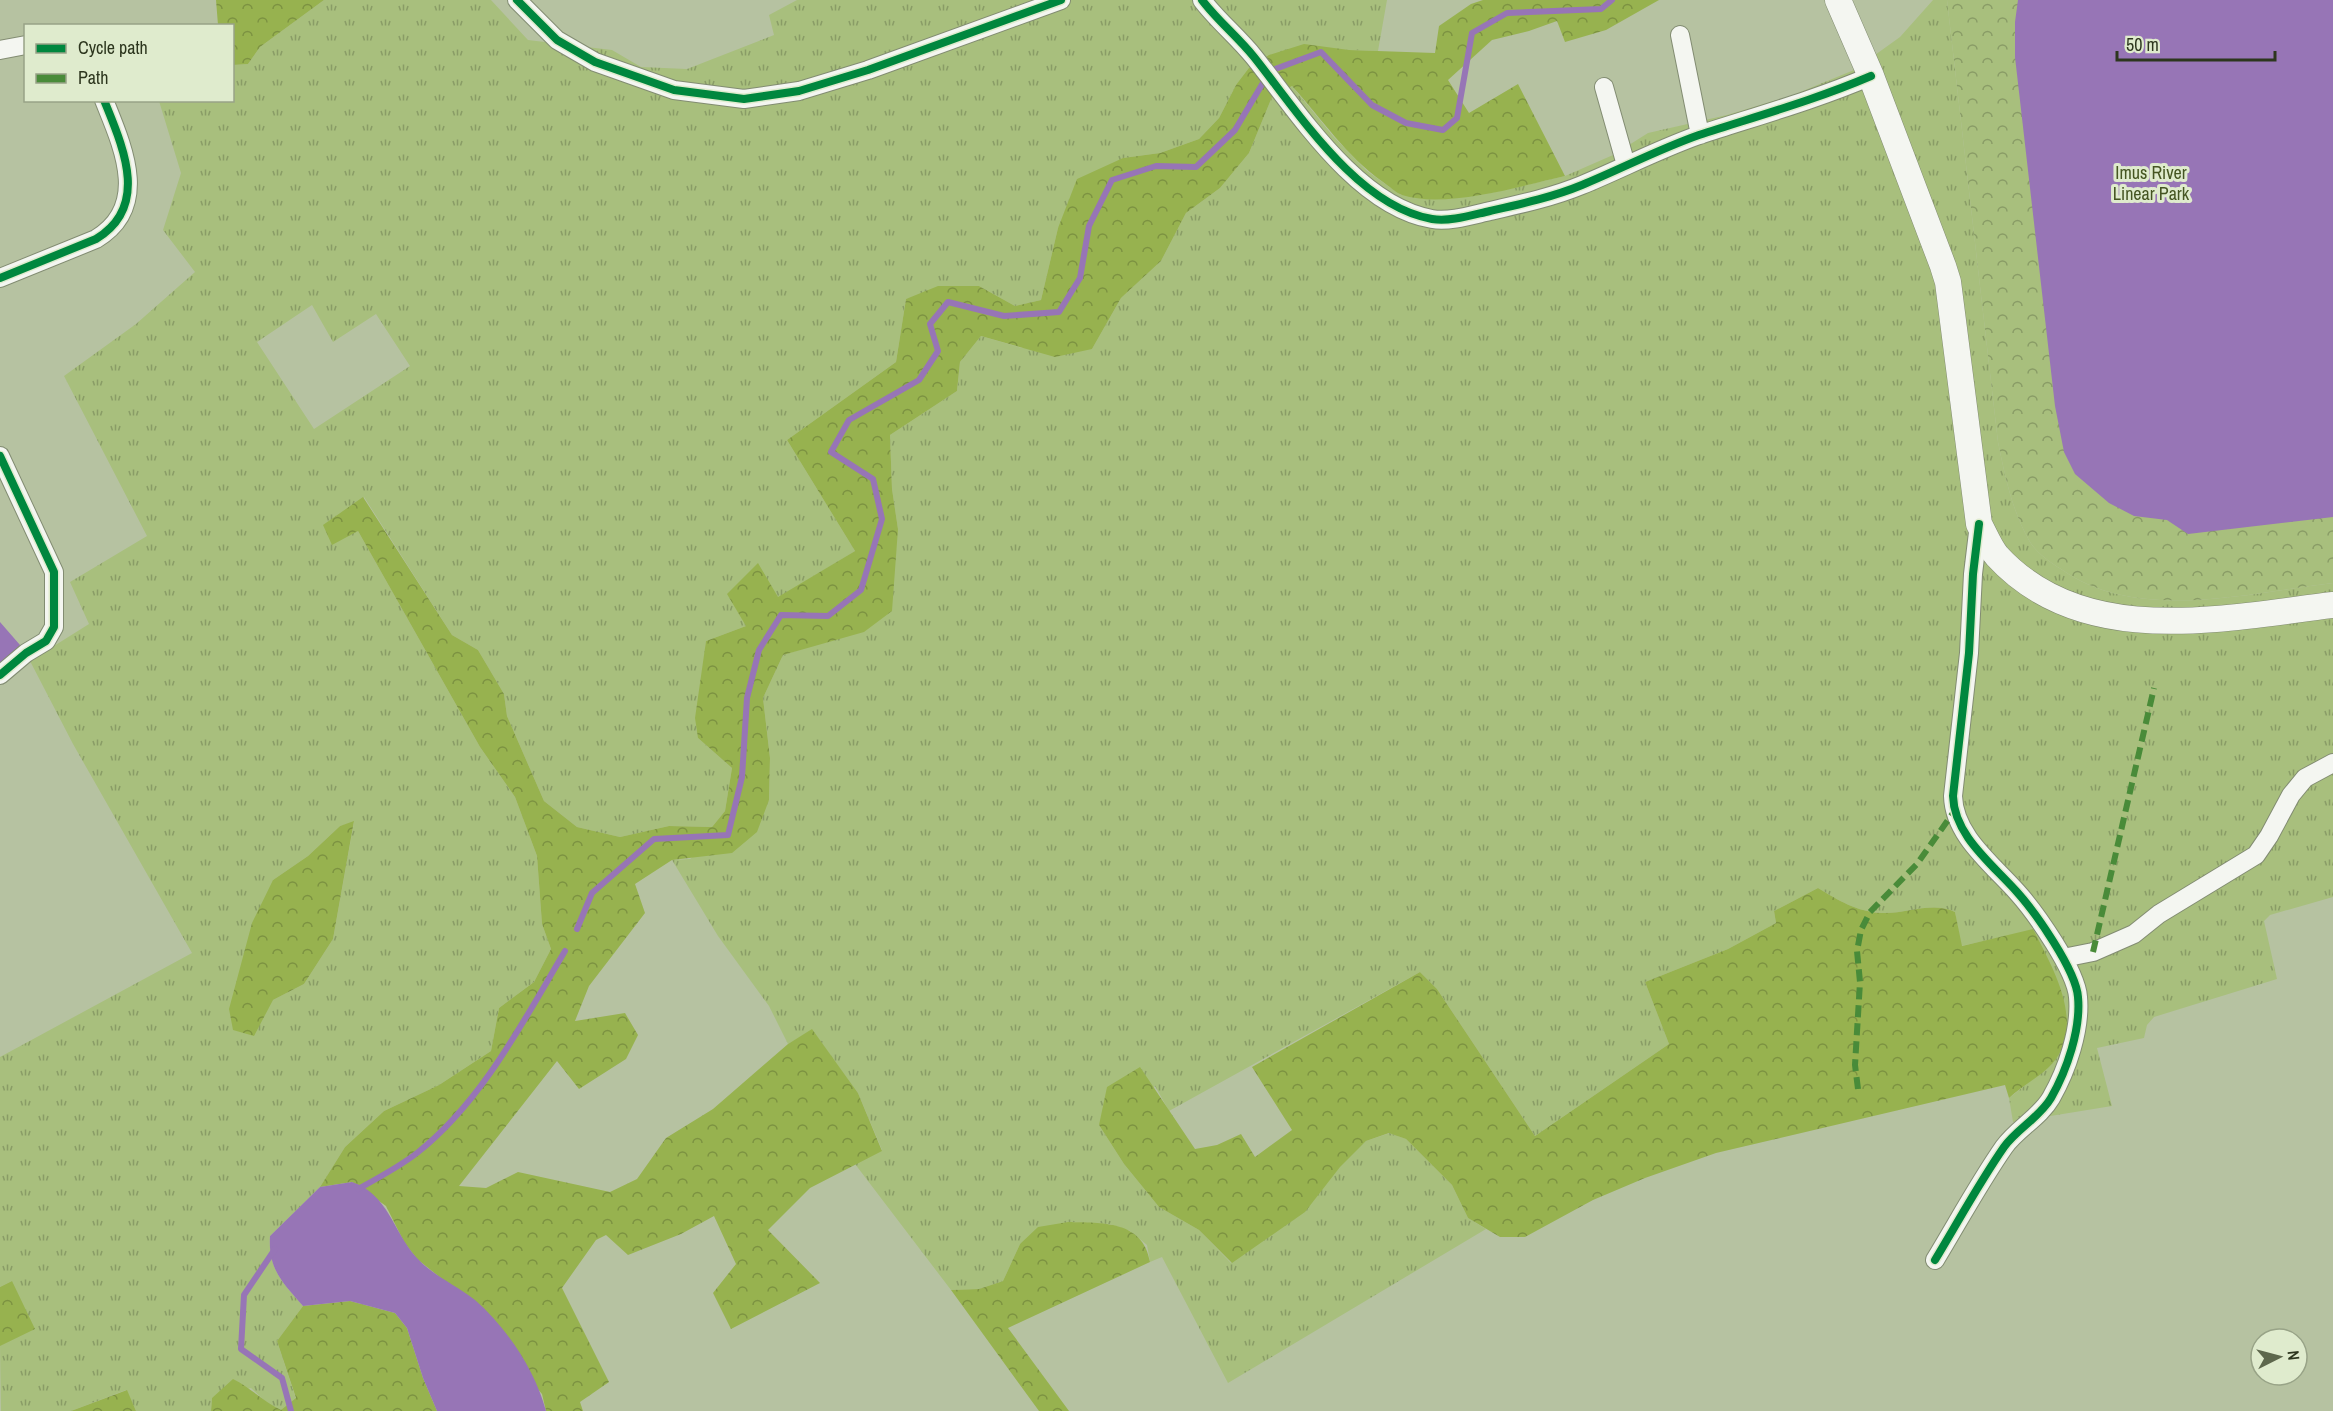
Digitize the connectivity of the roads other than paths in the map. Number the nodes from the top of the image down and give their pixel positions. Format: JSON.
{"nodes":[{"id":1,"x":517,"y":0,"type":"edge"},
{"id":2,"x":1061,"y":0,"type":"edge"},
{"id":3,"x":1202,"y":0,"type":"edge"},
{"id":4,"x":1839,"y":0,"type":"edge"},
{"id":5,"x":1680,"y":34,"type":"dead end"},
{"id":6,"x":24,"y":45,"type":"edge"},
{"id":7,"x":0,"y":50,"type":"edge"},
{"id":8,"x":1871,"y":76,"type":"junction"},
{"id":9,"x":1604,"y":87,"type":"dead end"},
{"id":10,"x":105,"y":102,"type":"edge"},
{"id":11,"x":1700,"y":135,"type":"junction"},
{"id":12,"x":1626,"y":165,"type":"junction"},
{"id":13,"x":0,"y":278,"type":"edge"},
{"id":14,"x":0,"y":456,"type":"edge"},
{"id":15,"x":1979,"y":524,"type":"junction"},
{"id":16,"x":2333,"y":605,"type":"edge"},
{"id":17,"x":0,"y":675,"type":"edge"},
{"id":18,"x":2333,"y":763,"type":"edge"},
{"id":19,"x":2063,"y":958,"type":"junction"},
{"id":20,"x":1935,"y":1260,"type":"dead end"}],
"edges":[{"from":1,"to":2,"type":"street"},
{"from":3,"to":12,"type":"street"},
{"from":4,"to":8,"type":"main road"},
{"from":5,"to":11,"type":"street"},
{"from":6,"to":7,"type":"street"},
{"from":8,"to":11,"type":"street"},
{"from":8,"to":15,"type":"main road"},
{"from":9,"to":12,"type":"street"},
{"from":10,"to":13,"type":"street"},
{"from":11,"to":12,"type":"street"},
{"from":14,"to":17,"type":"street"},
{"from":15,"to":16,"type":"main road"},
{"from":15,"to":19,"type":"street"},
{"from":18,"to":19,"type":"street"},
{"from":19,"to":20,"type":"street"}]}
